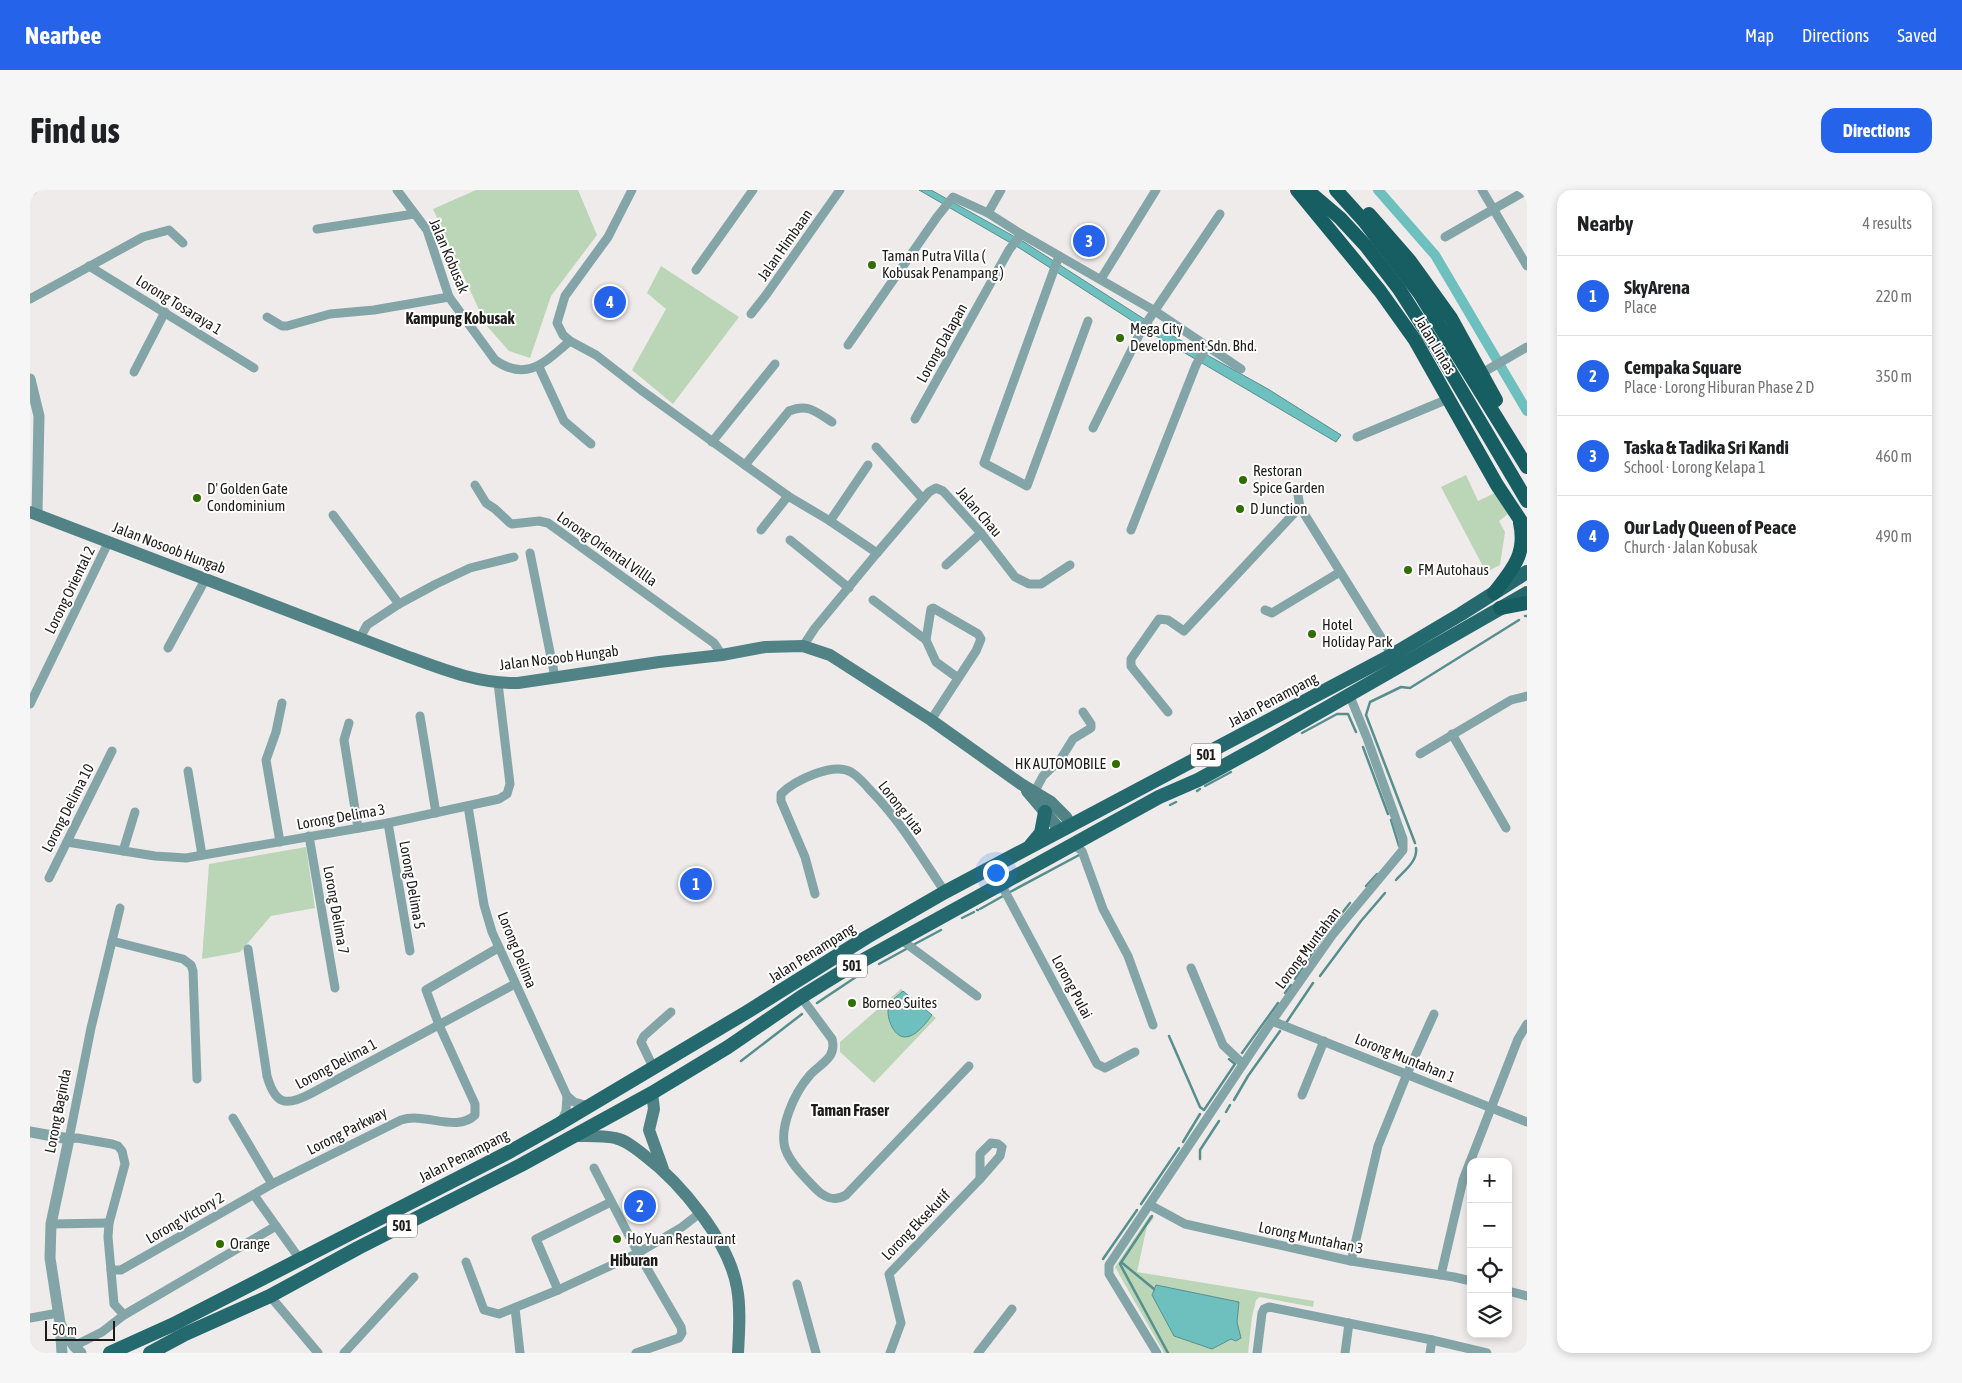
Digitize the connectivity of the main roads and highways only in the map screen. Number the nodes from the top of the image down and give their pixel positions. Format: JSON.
{"nodes":[{"id":1,"x":1297,"y":190,"type":"edge"},
{"id":2,"x":1307,"y":190,"type":"edge"},
{"id":3,"x":1336,"y":190,"type":"edge"},
{"id":4,"x":1346,"y":190,"type":"edge"},
{"id":5,"x":1527,"y":455,"type":"edge"},
{"id":6,"x":1527,"y":467,"type":"edge"},
{"id":7,"x":1527,"y":501,"type":"edge"},
{"id":8,"x":34,"y":513,"type":"edge"},
{"id":9,"x":1524,"y":525,"type":"edge"},
{"id":10,"x":1527,"y":572,"type":"edge"},
{"id":11,"x":1494,"y":593,"type":"junction"},
{"id":12,"x":1527,"y":593,"type":"edge"},
{"id":13,"x":1527,"y":603,"type":"edge"},
{"id":14,"x":1500,"y":608,"type":"junction"},
{"id":15,"x":1021,"y":784,"type":"junction"},
{"id":16,"x":1044,"y":812,"type":"junction"},
{"id":17,"x":1069,"y":834,"type":"junction"},
{"id":18,"x":1028,"y":850,"type":"junction"},
{"id":19,"x":632,"y":1080,"type":"junction"},
{"id":20,"x":652,"y":1092,"type":"junction"},
{"id":21,"x":649,"y":1130,"type":"junction"},
{"id":22,"x":573,"y":1136,"type":"junction"},
{"id":23,"x":629,"y":1143,"type":"junction"},
{"id":24,"x":663,"y":1169,"type":"junction"},
{"id":25,"x":362,"y":1228,"type":"junction"},
{"id":26,"x":379,"y":1238,"type":"junction"},
{"id":27,"x":110,"y":1353,"type":"edge"},
{"id":28,"x":150,"y":1353,"type":"edge"},
{"id":29,"x":738,"y":1353,"type":"edge"}],
"edges":[{"from":1,"to":9,"type":"highway","name":"Jalan Lintas"},
{"from":2,"to":7,"type":"highway","name":"Jalan Lintas"},
{"from":3,"to":6,"type":"highway","name":"Jalan Lintas"},
{"from":4,"to":5,"type":"highway","name":"Jalan Lintas"},
{"from":8,"to":15,"type":"main road","name":"Jalan Nosoob Hungab"},
{"from":9,"to":11,"type":"highway","name":"Jalan Lintas"},
{"from":10,"to":11,"type":"main road","name":"Jalan Penampang","number":"501"},
{"from":11,"to":17,"type":"main road","name":"Jalan Penampang","number":"501"},
{"from":12,"to":14,"type":"main road","name":"Jalan Penampang","number":"501"},
{"from":13,"to":14,"type":"highway"},
{"from":14,"to":17,"type":"main road","name":"Jalan Penampang","number":"501"},
{"from":15,"to":16,"type":"main road","name":"Jalan Nosoob Hungab"},
{"from":15,"to":17,"type":"main road","name":"Jalan Nosoob Hungab"},
{"from":16,"to":17,"type":"main road","name":"Jalan Nosoob Hungab"},
{"from":16,"to":18,"type":"main road"},
{"from":17,"to":18,"type":"main road","name":"Jalan Penampang","number":"501"},
{"from":17,"to":20,"type":"main road","name":"Jalan Penampang","number":"501"},
{"from":18,"to":19,"type":"main road","name":"Jalan Penampang","number":"501"},
{"from":19,"to":20,"type":"main road"},
{"from":19,"to":25,"type":"main road","name":"Jalan Penampang","number":"501"},
{"from":20,"to":21,"type":"main road"},
{"from":20,"to":22,"type":"main road","name":"Jalan Penampang","number":"501"},
{"from":21,"to":23,"type":"main road"},
{"from":21,"to":24,"type":"main road"},
{"from":22,"to":23,"type":"main road"},
{"from":22,"to":26,"type":"main road","name":"Jalan Penampang","number":"501"},
{"from":23,"to":24,"type":"main road"},
{"from":24,"to":29,"type":"main road"},
{"from":25,"to":26,"type":"main road"},
{"from":25,"to":27,"type":"main road","name":"Jalan Penampang","number":"501"},
{"from":26,"to":28,"type":"main road","name":"Jalan Penampang","number":"501"}]}
